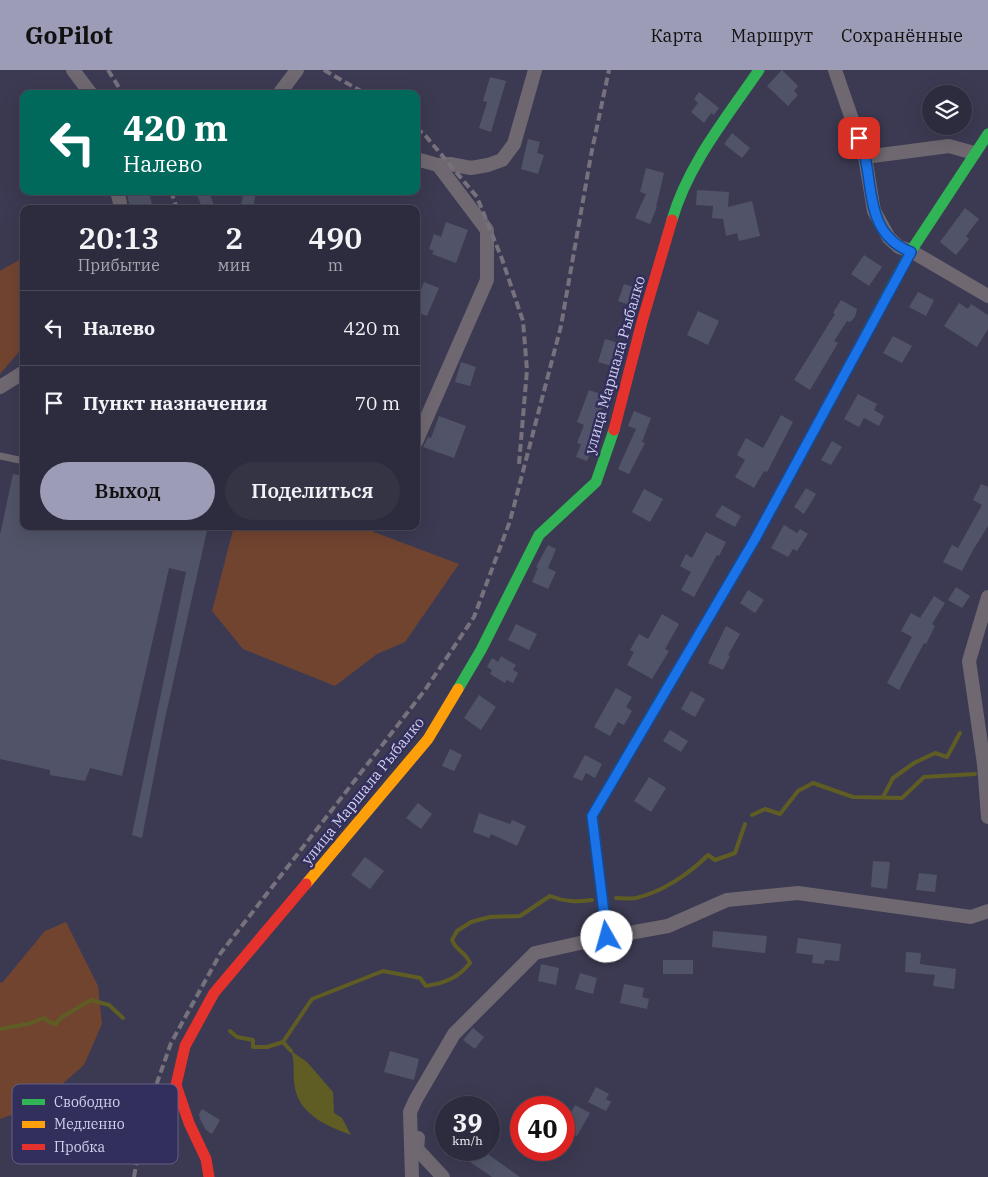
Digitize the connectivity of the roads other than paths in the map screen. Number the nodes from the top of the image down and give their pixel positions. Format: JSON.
{"nodes":[{"id":1,"x":73,"y":70,"type":"edge"},
{"id":2,"x":297,"y":70,"type":"edge"},
{"id":3,"x":534,"y":70,"type":"edge"},
{"id":4,"x":759,"y":70,"type":"edge"},
{"id":5,"x":835,"y":70,"type":"edge"},
{"id":6,"x":88,"y":90,"type":"edge"},
{"id":7,"x":282,"y":90,"type":"edge"},
{"id":8,"x":988,"y":134,"type":"edge"},
{"id":9,"x":974,"y":153,"type":"junction"},
{"id":10,"x":865,"y":156,"type":"junction"},
{"id":11,"x":420,"y":160,"type":"edge"},
{"id":12,"x":438,"y":166,"type":"junction"},
{"id":13,"x":911,"y":252,"type":"junction"},
{"id":14,"x":988,"y":296,"type":"edge"},
{"id":15,"x":20,"y":374,"type":"edge"},
{"id":16,"x":0,"y":387,"type":"edge"},
{"id":17,"x":420,"y":433,"type":"edge"},
{"id":18,"x":0,"y":456,"type":"edge"},
{"id":19,"x":20,"y":460,"type":"edge"},
{"id":20,"x":988,"y":597,"type":"edge"},
{"id":21,"x":986,"y":763,"type":"edge"},
{"id":22,"x":988,"y":817,"type":"edge"},
{"id":23,"x":988,"y":911,"type":"edge"},
{"id":24,"x":607,"y":937,"type":"junction"},
{"id":25,"x":176,"y":1084,"type":"edge"},
{"id":26,"x":421,"y":1090,"type":"junction"},
{"id":27,"x":178,"y":1091,"type":"edge"},
{"id":28,"x":209,"y":1177,"type":"edge"},
{"id":29,"x":412,"y":1177,"type":"edge"},
{"id":30,"x":443,"y":1177,"type":"edge"}],
"edges":[{"from":1,"to":6,"type":"street"},
{"from":2,"to":7,"type":"street"},
{"from":3,"to":12,"type":"street"},
{"from":4,"to":25,"type":"street","name":"улица Маршала Рыбалко"},
{"from":5,"to":10,"type":"street"},
{"from":8,"to":9,"type":"street"},
{"from":9,"to":10,"type":"street"},
{"from":9,"to":13,"type":"street"},
{"from":10,"to":13,"type":"street"},
{"from":11,"to":12,"type":"street"},
{"from":12,"to":17,"type":"street"},
{"from":13,"to":14,"type":"street"},
{"from":13,"to":24,"type":"street"},
{"from":15,"to":16,"type":"street"},
{"from":18,"to":19,"type":"lane"},
{"from":20,"to":21,"type":"street"},
{"from":21,"to":22,"type":"street"},
{"from":23,"to":24,"type":"street"},
{"from":24,"to":26,"type":"street"},
{"from":26,"to":29,"type":"street"},
{"from":26,"to":30,"type":"street"},
{"from":27,"to":28,"type":"street","name":"улица Маршала Рыбалко"}]}
